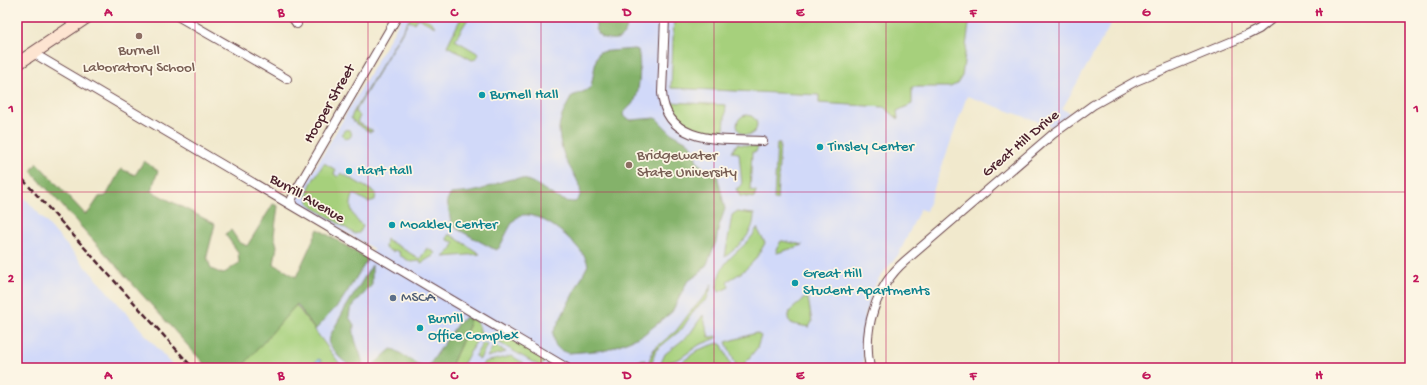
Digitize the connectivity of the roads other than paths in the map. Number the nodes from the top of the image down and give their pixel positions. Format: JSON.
{"nodes":[{"id":1,"x":87,"y":17,"type":"edge"},
{"id":2,"x":179,"y":17,"type":"edge"},
{"id":3,"x":292,"y":17,"type":"edge"},
{"id":4,"x":398,"y":17,"type":"edge"},
{"id":5,"x":665,"y":17,"type":"edge"},
{"id":6,"x":1274,"y":17,"type":"edge"},
{"id":7,"x":297,"y":24,"type":"dead end"},
{"id":8,"x":33,"y":53,"type":"junction"},
{"id":9,"x":17,"y":64,"type":"edge"},
{"id":10,"x":287,"y":79,"type":"dead end"},
{"id":11,"x":763,"y":141,"type":"dead end"},
{"id":12,"x":293,"y":206,"type":"junction"},
{"id":13,"x":567,"y":368,"type":"edge"},
{"id":14,"x":870,"y":368,"type":"edge"}],
"edges":[{"from":1,"to":8,"type":"main road"},
{"from":2,"to":10,"type":"street"},
{"from":3,"to":7,"type":"street"},
{"from":4,"to":12,"type":"street","name":"Hooper Street"},
{"from":5,"to":11,"type":"street"},
{"from":6,"to":14,"type":"street","name":"Great Hill Drive"},
{"from":8,"to":9,"type":"main road"},
{"from":8,"to":12,"type":"street","name":"Burrill Avenue"},
{"from":12,"to":13,"type":"street","name":"Burrill Avenue"}]}
